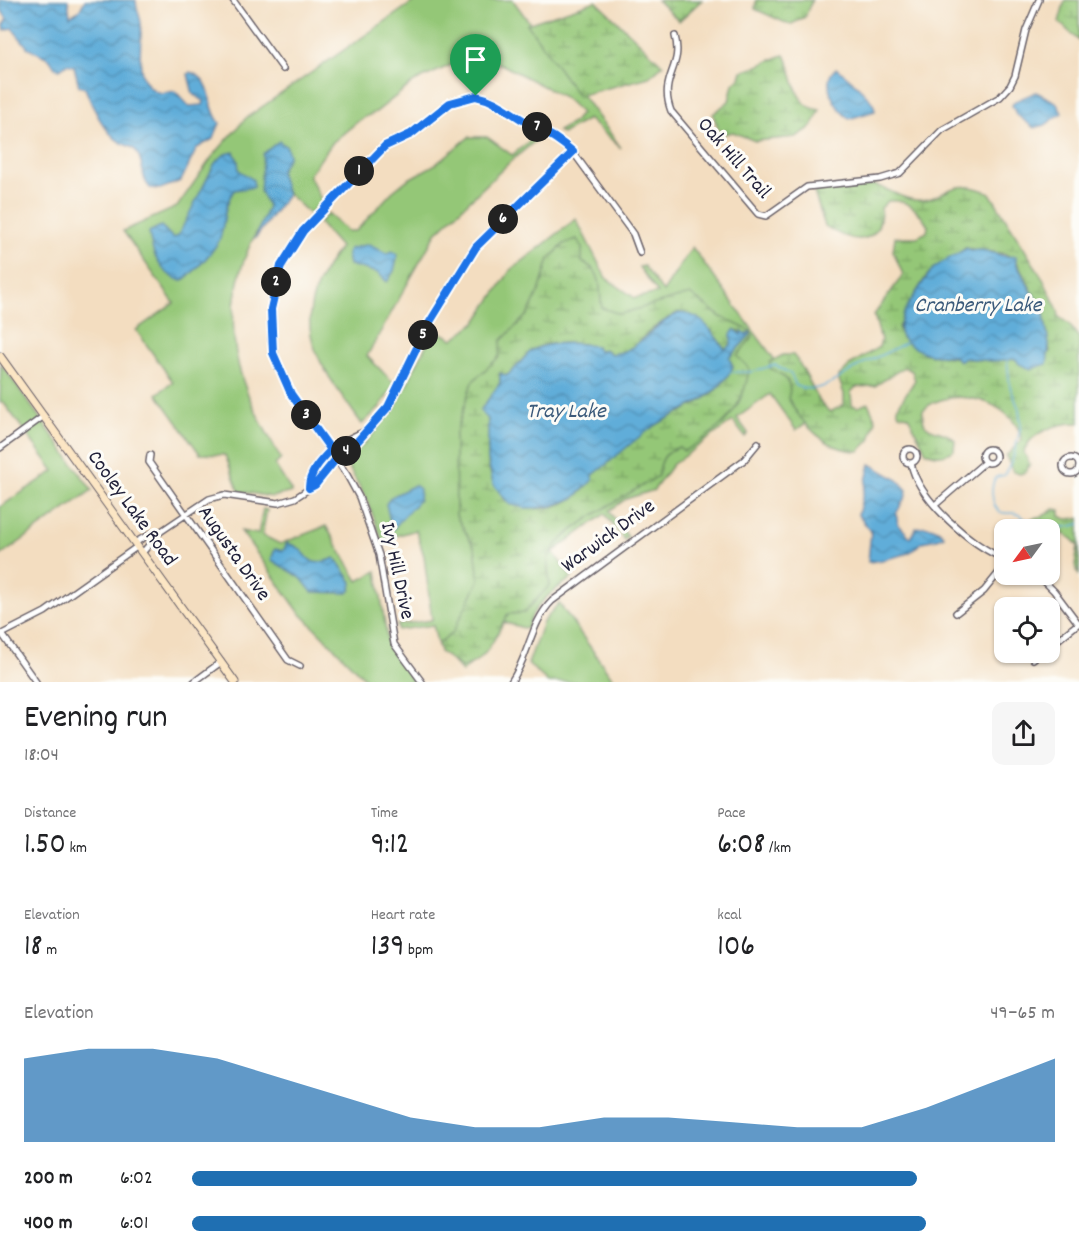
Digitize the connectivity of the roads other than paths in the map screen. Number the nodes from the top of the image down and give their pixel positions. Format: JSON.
{"nodes":[{"id":1,"x":233,"y":0,"type":"edge"},
{"id":2,"x":1039,"y":0,"type":"edge"},
{"id":3,"x":675,"y":36,"type":"dead end"},
{"id":4,"x":283,"y":69,"type":"dead end"},
{"id":5,"x":573,"y":152,"type":"junction"},
{"id":6,"x":640,"y":254,"type":"dead end"},
{"id":7,"x":0,"y":356,"type":"edge"},
{"id":8,"x":44,"y":416,"type":"junction"},
{"id":9,"x":368,"y":430,"type":"junction"},
{"id":10,"x":758,"y":443,"type":"dead end"},
{"id":11,"x":0,"y":448,"type":"edge"},
{"id":12,"x":331,"y":450,"type":"junction"},
{"id":13,"x":150,"y":455,"type":"dead end"},
{"id":14,"x":336,"y":459,"type":"junction"},
{"id":15,"x":985,"y":462,"type":"dead end"},
{"id":16,"x":911,"y":463,"type":"dead end"},
{"id":17,"x":309,"y":488,"type":"junction"},
{"id":18,"x":936,"y":505,"type":"junction"},
{"id":19,"x":185,"y":514,"type":"junction"},
{"id":20,"x":160,"y":532,"type":"junction"},
{"id":21,"x":139,"y":547,"type":"junction"},
{"id":22,"x":994,"y":554,"type":"edge"},
{"id":23,"x":994,"y":579,"type":"edge"},
{"id":24,"x":1048,"y":585,"type":"edge"},
{"id":25,"x":956,"y":613,"type":"dead end"},
{"id":26,"x":1079,"y":623,"type":"edge"},
{"id":27,"x":1,"y":634,"type":"edge"},
{"id":28,"x":1060,"y":638,"type":"edge"},
{"id":29,"x":221,"y":663,"type":"junction"},
{"id":30,"x":300,"y":666,"type":"dead end"},
{"id":31,"x":36,"y":682,"type":"edge"},
{"id":32,"x":194,"y":682,"type":"edge"},
{"id":33,"x":235,"y":682,"type":"edge"},
{"id":34,"x":422,"y":682,"type":"edge"},
{"id":35,"x":511,"y":682,"type":"edge"}],
"edges":[{"from":1,"to":4,"type":"street"},
{"from":2,"to":3,"type":"street","name":"Oak Hill Trail"},
{"from":5,"to":6,"type":"street","name":"Ivy Hill Drive"},
{"from":5,"to":9,"type":"street"},
{"from":5,"to":12,"type":"street","name":"Ivy Hill Drive"},
{"from":7,"to":8,"type":"street","name":"Cooley Lake Road"},
{"from":8,"to":11,"type":"street"},
{"from":8,"to":21,"type":"street","name":"Cooley Lake Road"},
{"from":9,"to":12,"type":"street"},
{"from":9,"to":14,"type":"street"},
{"from":10,"to":35,"type":"street","name":"Warwick Drive"},
{"from":12,"to":14,"type":"street","name":"Ivy Hill Drive"},
{"from":12,"to":17,"type":"street"},
{"from":13,"to":19,"type":"street","name":"Augusta Drive"},
{"from":14,"to":17,"type":"street"},
{"from":14,"to":34,"type":"street","name":"Ivy Hill Drive"},
{"from":15,"to":18,"type":"street"},
{"from":16,"to":18,"type":"street"},
{"from":17,"to":19,"type":"street"},
{"from":18,"to":22,"type":"street"},
{"from":19,"to":20,"type":"street"},
{"from":19,"to":30,"type":"street","name":"Augusta Drive"},
{"from":20,"to":21,"type":"street"},
{"from":20,"to":21,"type":"street"},
{"from":21,"to":27,"type":"street"},
{"from":21,"to":29,"type":"street","name":"Cooley Lake Road"},
{"from":23,"to":25,"type":"street"},
{"from":24,"to":26,"type":"street"},
{"from":26,"to":28,"type":"street"},
{"from":27,"to":31,"type":"street"},
{"from":29,"to":32,"type":"street"},
{"from":29,"to":33,"type":"street","name":"Cooley Lake Road"}]}
